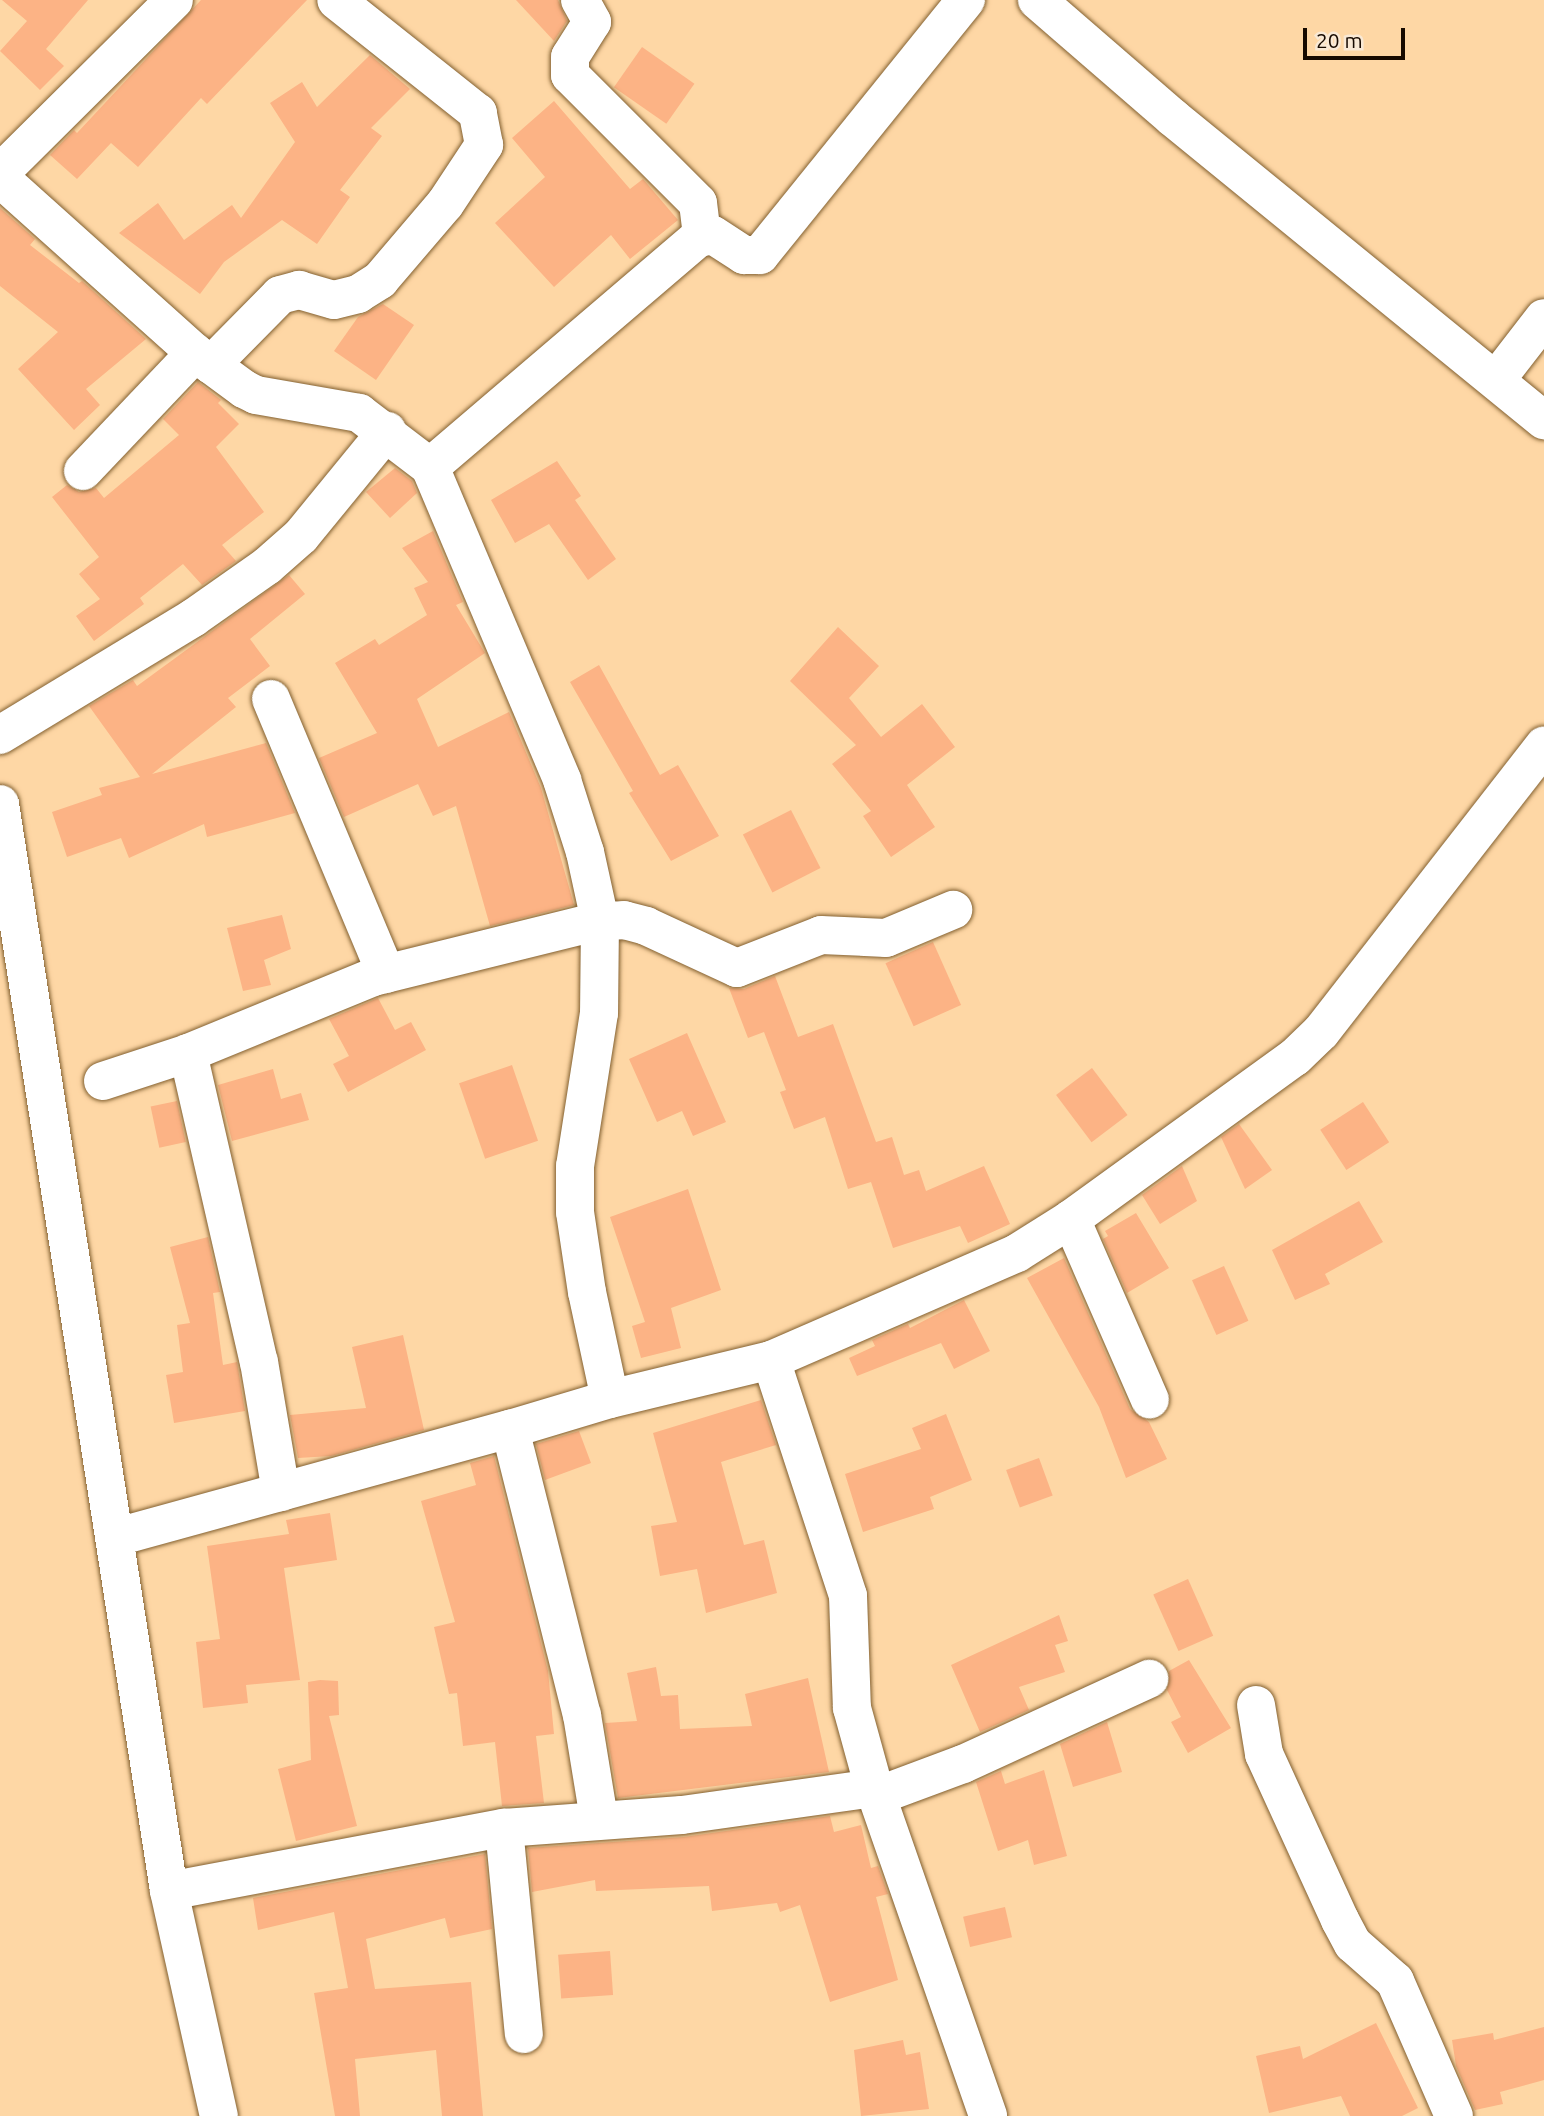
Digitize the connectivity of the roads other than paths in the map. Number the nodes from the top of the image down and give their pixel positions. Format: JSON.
{"nodes":[{"id":1,"x":174,"y":0,"type":"edge"},
{"id":2,"x":337,"y":0,"type":"edge"},
{"id":3,"x":580,"y":0,"type":"edge"},
{"id":4,"x":966,"y":0,"type":"edge"},
{"id":5,"x":1037,"y":0,"type":"edge"},
{"id":6,"x":3,"y":184,"type":"edge"},
{"id":7,"x":702,"y":236,"type":"junction"},
{"id":8,"x":1544,"y":318,"type":"edge"},
{"id":9,"x":203,"y":359,"type":"junction"},
{"id":10,"x":1496,"y":380,"type":"junction"},
{"id":11,"x":1544,"y":420,"type":"edge"},
{"id":12,"x":387,"y":431,"type":"junction"},
{"id":13,"x":430,"y":467,"type":"junction"},
{"id":14,"x":83,"y":471,"type":"dead end"},
{"id":15,"x":271,"y":699,"type":"dead end"},
{"id":16,"x":0,"y":735,"type":"edge"},
{"id":17,"x":1544,"y":746,"type":"edge"},
{"id":18,"x":0,"y":803,"type":"edge"},
{"id":19,"x":953,"y":910,"type":"dead end"},
{"id":20,"x":600,"y":921,"type":"junction"},
{"id":21,"x":386,"y":974,"type":"junction"},
{"id":22,"x":188,"y":1053,"type":"junction"},
{"id":23,"x":103,"y":1081,"type":"dead end"},
{"id":24,"x":1071,"y":1219,"type":"junction"},
{"id":25,"x":771,"y":1360,"type":"junction"},
{"id":26,"x":610,"y":1399,"type":"junction"},
{"id":27,"x":1150,"y":1400,"type":"dead end"},
{"id":28,"x":510,"y":1429,"type":"junction"},
{"id":29,"x":281,"y":1492,"type":"junction"},
{"id":30,"x":117,"y":1538,"type":"junction"},
{"id":31,"x":1149,"y":1679,"type":"dead end"},
{"id":32,"x":1256,"y":1705,"type":"dead end"},
{"id":33,"x":875,"y":1792,"type":"junction"},
{"id":34,"x":599,"y":1819,"type":"junction"},
{"id":35,"x":503,"y":1828,"type":"junction"},
{"id":36,"x":169,"y":1891,"type":"junction"},
{"id":37,"x":524,"y":2034,"type":"dead end"},
{"id":38,"x":219,"y":2116,"type":"edge"},
{"id":39,"x":988,"y":2116,"type":"edge"},
{"id":40,"x":1454,"y":2116,"type":"edge"}],
"edges":[{"from":1,"to":6,"type":"street"},
{"from":2,"to":9,"type":"street"},
{"from":3,"to":7,"type":"street"},
{"from":4,"to":7,"type":"street"},
{"from":5,"to":10,"type":"street"},
{"from":6,"to":9,"type":"street"},
{"from":7,"to":13,"type":"street"},
{"from":8,"to":10,"type":"street"},
{"from":9,"to":12,"type":"street"},
{"from":9,"to":14,"type":"street"},
{"from":10,"to":11,"type":"street"},
{"from":12,"to":13,"type":"street"},
{"from":12,"to":16,"type":"street"},
{"from":13,"to":20,"type":"street"},
{"from":15,"to":21,"type":"street"},
{"from":17,"to":24,"type":"street"},
{"from":18,"to":30,"type":"street"},
{"from":19,"to":20,"type":"street"},
{"from":20,"to":21,"type":"street"},
{"from":20,"to":26,"type":"street"},
{"from":21,"to":22,"type":"street"},
{"from":22,"to":23,"type":"street"},
{"from":22,"to":29,"type":"street"},
{"from":24,"to":25,"type":"street"},
{"from":24,"to":27,"type":"street"},
{"from":25,"to":26,"type":"street"},
{"from":25,"to":33,"type":"street"},
{"from":26,"to":28,"type":"street"},
{"from":28,"to":29,"type":"street"},
{"from":28,"to":34,"type":"street"},
{"from":29,"to":30,"type":"street"},
{"from":30,"to":36,"type":"street"},
{"from":31,"to":33,"type":"street"},
{"from":32,"to":40,"type":"street"},
{"from":33,"to":34,"type":"street"},
{"from":33,"to":39,"type":"street"},
{"from":34,"to":35,"type":"street"},
{"from":35,"to":36,"type":"street"},
{"from":35,"to":37,"type":"street"},
{"from":36,"to":38,"type":"street"}]}
